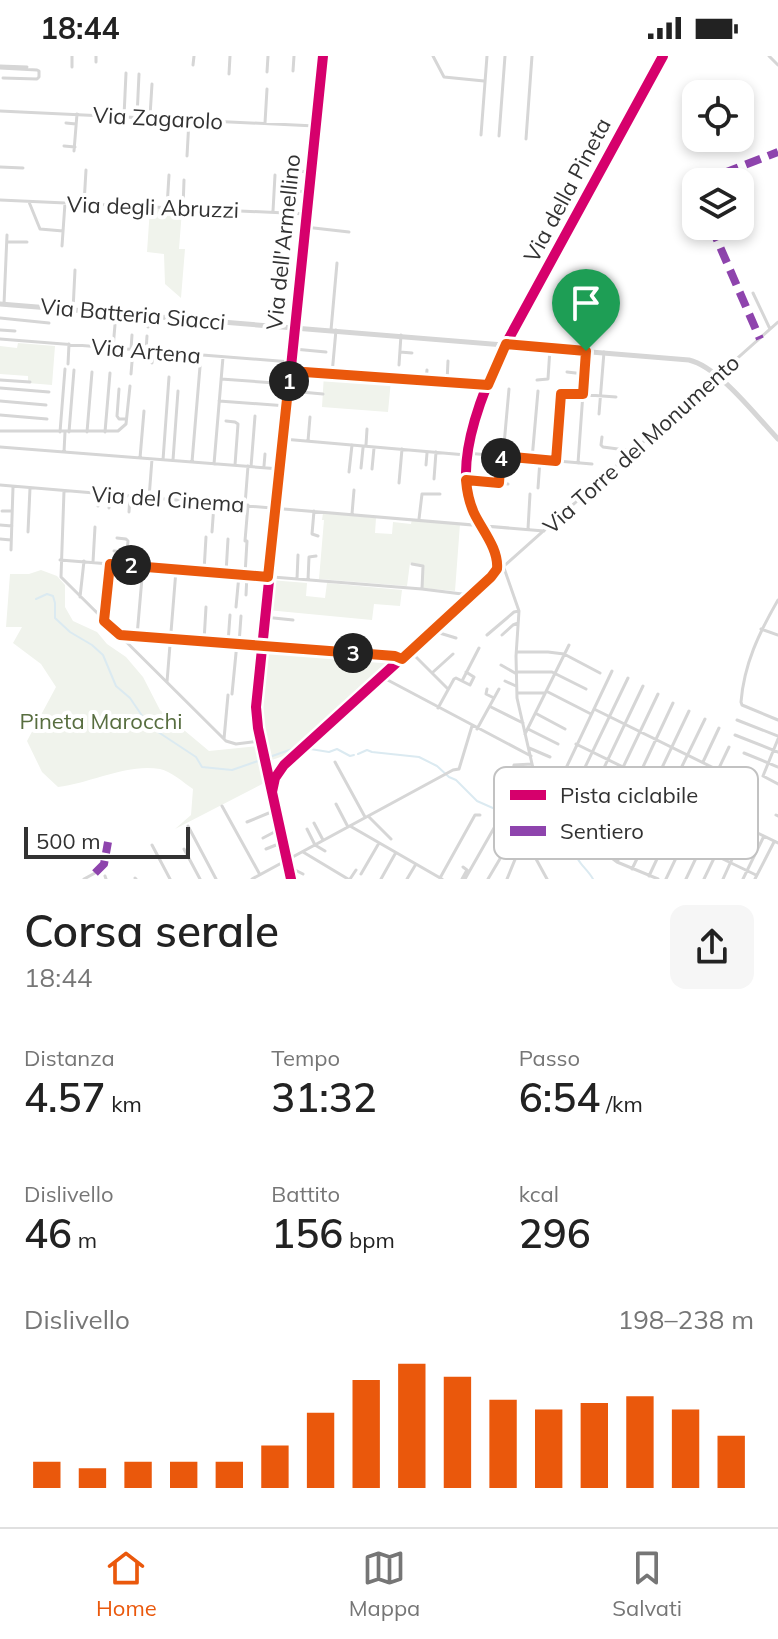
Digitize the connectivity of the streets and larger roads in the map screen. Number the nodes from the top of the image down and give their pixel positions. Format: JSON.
{"nodes":[{"id":1,"x":72,"y":56,"type":"edge"},
{"id":2,"x":96,"y":56,"type":"edge"},
{"id":3,"x":194,"y":56,"type":"edge"},
{"id":4,"x":230,"y":56,"type":"edge"},
{"id":5,"x":268,"y":56,"type":"edge"},
{"id":6,"x":294,"y":56,"type":"edge"},
{"id":7,"x":323,"y":56,"type":"edge"},
{"id":8,"x":433,"y":56,"type":"edge"},
{"id":9,"x":487,"y":56,"type":"edge"},
{"id":10,"x":505,"y":56,"type":"edge"},
{"id":11,"x":532,"y":56,"type":"edge"},
{"id":12,"x":663,"y":56,"type":"edge"},
{"id":13,"x":769,"y":56,"type":"edge"},
{"id":14,"x":96,"y":62,"type":"dead end"},
{"id":15,"x":193,"y":65,"type":"dead end"},
{"id":16,"x":778,"y":65,"type":"edge"},
{"id":17,"x":0,"y":67,"type":"edge"},
{"id":18,"x":27,"y":67,"type":"dead end"},
{"id":19,"x":72,"y":67,"type":"dead end"},
{"id":20,"x":293,"y":71,"type":"dead end"},
{"id":21,"x":267,"y":72,"type":"dead end"},
{"id":22,"x":126,"y":73,"type":"dead end"},
{"id":23,"x":139,"y":74,"type":"dead end"},
{"id":24,"x":229,"y":74,"type":"dead end"},
{"id":25,"x":3,"y":78,"type":"dead end"},
{"id":26,"x":485,"y":81,"type":"junction"},
{"id":27,"x":152,"y":84,"type":"dead end"},
{"id":28,"x":267,"y":89,"type":"dead end"},
{"id":29,"x":0,"y":111,"type":"edge"},
{"id":30,"x":77,"y":114,"type":"junction"},
{"id":31,"x":124,"y":116,"type":"junction"},
{"id":32,"x":137,"y":117,"type":"junction"},
{"id":33,"x":150,"y":117,"type":"junction"},
{"id":34,"x":189,"y":119,"type":"junction"},
{"id":35,"x":66,"y":123,"type":"dead end"},
{"id":36,"x":265,"y":123,"type":"junction"},
{"id":37,"x":76,"y":124,"type":"junction"},
{"id":38,"x":315,"y":126,"type":"junction"},
{"id":39,"x":481,"y":135,"type":"dead end"},
{"id":40,"x":499,"y":136,"type":"dead end"},
{"id":41,"x":526,"y":139,"type":"dead end"},
{"id":42,"x":64,"y":146,"type":"dead end"},
{"id":43,"x":187,"y":156,"type":"dead end"},
{"id":44,"x":0,"y":167,"type":"edge"},
{"id":45,"x":23,"y":168,"type":"dead end"},
{"id":46,"x":86,"y":170,"type":"dead end"},
{"id":47,"x":297,"y":171,"type":"dead end"},
{"id":48,"x":311,"y":172,"type":"junction"},
{"id":49,"x":169,"y":175,"type":"dead end"},
{"id":50,"x":275,"y":175,"type":"dead end"},
{"id":51,"x":184,"y":180,"type":"dead end"},
{"id":52,"x":296,"y":191,"type":"dead end"},
{"id":53,"x":309,"y":192,"type":"junction"},
{"id":54,"x":0,"y":200,"type":"edge"},
{"id":55,"x":29,"y":202,"type":"junction"},
{"id":56,"x":65,"y":203,"type":"junction"},
{"id":57,"x":84,"y":204,"type":"junction"},
{"id":58,"x":167,"y":207,"type":"junction"},
{"id":59,"x":183,"y":208,"type":"junction"},
{"id":60,"x":273,"y":212,"type":"junction"},
{"id":61,"x":307,"y":214,"type":"junction"},
{"id":62,"x":305,"y":227,"type":"junction"},
{"id":63,"x":63,"y":231,"type":"junction"},
{"id":64,"x":349,"y":232,"type":"dead end"},
{"id":65,"x":7,"y":235,"type":"dead end"},
{"id":66,"x":7,"y":242,"type":"junction"},
{"id":67,"x":27,"y":242,"type":"dead end"},
{"id":68,"x":62,"y":246,"type":"dead end"},
{"id":69,"x":337,"y":263,"type":"dead end"},
{"id":70,"x":75,"y":270,"type":"dead end"},
{"id":71,"x":753,"y":293,"type":"dead end"},
{"id":72,"x":2,"y":304,"type":"edge"},
{"id":73,"x":73,"y":310,"type":"junction"},
{"id":74,"x":116,"y":313,"type":"junction"},
{"id":75,"x":149,"y":316,"type":"junction"},
{"id":76,"x":0,"y":318,"type":"edge"},
{"id":77,"x":778,"y":322,"type":"edge"},
{"id":78,"x":49,"y":323,"type":"dead end"},
{"id":79,"x":148,"y":327,"type":"dead end"},
{"id":80,"x":294,"y":327,"type":"junction"},
{"id":81,"x":770,"y":329,"type":"junction"},
{"id":82,"x":0,"y":330,"type":"edge"},
{"id":83,"x":333,"y":330,"type":"junction"},
{"id":84,"x":15,"y":331,"type":"dead end"},
{"id":85,"x":132,"y":335,"type":"dead end"},
{"id":86,"x":401,"y":335,"type":"junction"},
{"id":87,"x":147,"y":336,"type":"dead end"},
{"id":88,"x":0,"y":339,"type":"edge"},
{"id":89,"x":69,"y":344,"type":"junction"},
{"id":90,"x":506,"y":344,"type":"junction"},
{"id":91,"x":113,"y":348,"type":"junction"},
{"id":92,"x":550,"y":348,"type":"junction"},
{"id":93,"x":292,"y":349,"type":"junction"},
{"id":94,"x":132,"y":350,"type":"junction"},
{"id":95,"x":146,"y":351,"type":"junction"},
{"id":96,"x":153,"y":351,"type":"junction"},
{"id":97,"x":586,"y":351,"type":"junction"},
{"id":98,"x":326,"y":352,"type":"dead end"},
{"id":99,"x":400,"y":352,"type":"junction"},
{"id":100,"x":604,"y":352,"type":"junction"},
{"id":101,"x":412,"y":353,"type":"dead end"},
{"id":102,"x":201,"y":355,"type":"junction"},
{"id":103,"x":223,"y":357,"type":"junction"},
{"id":104,"x":448,"y":361,"type":"dead end"},
{"id":105,"x":291,"y":362,"type":"junction"},
{"id":106,"x":152,"y":363,"type":"dead end"},
{"id":107,"x":68,"y":364,"type":"dead end"},
{"id":108,"x":399,"y":365,"type":"dead end"},
{"id":109,"x":65,"y":369,"type":"dead end"},
{"id":110,"x":74,"y":370,"type":"dead end"},
{"id":111,"x":427,"y":370,"type":"dead end"},
{"id":112,"x":290,"y":371,"type":"junction"},
{"id":113,"x":92,"y":372,"type":"dead end"},
{"id":114,"x":567,"y":372,"type":"dead end"},
{"id":115,"x":110,"y":373,"type":"dead end"},
{"id":116,"x":131,"y":374,"type":"dead end"},
{"id":117,"x":332,"y":374,"type":"junction"},
{"id":118,"x":585,"y":374,"type":"junction"},
{"id":119,"x":718,"y":375,"type":"junction"},
{"id":120,"x":169,"y":377,"type":"dead end"},
{"id":121,"x":221,"y":379,"type":"junction"},
{"id":122,"x":0,"y":380,"type":"edge"},
{"id":123,"x":537,"y":380,"type":"dead end"},
{"id":124,"x":426,"y":381,"type":"junction"},
{"id":125,"x":30,"y":382,"type":"dead end"},
{"id":126,"x":447,"y":382,"type":"junction"},
{"id":127,"x":488,"y":385,"type":"junction"},
{"id":128,"x":130,"y":386,"type":"dead end"},
{"id":129,"x":289,"y":387,"type":"junction"},
{"id":130,"x":0,"y":388,"type":"edge"},
{"id":131,"x":119,"y":389,"type":"dead end"},
{"id":132,"x":509,"y":389,"type":"dead end"},
{"id":133,"x":178,"y":391,"type":"dead end"},
{"id":134,"x":538,"y":391,"type":"dead end"},
{"id":135,"x":49,"y":392,"type":"dead end"},
{"id":136,"x":323,"y":394,"type":"dead end"},
{"id":137,"x":583,"y":394,"type":"junction"},
{"id":138,"x":600,"y":396,"type":"junction"},
{"id":139,"x":616,"y":397,"type":"dead end"},
{"id":140,"x":0,"y":401,"type":"edge"},
{"id":141,"x":219,"y":401,"type":"junction"},
{"id":142,"x":46,"y":405,"type":"dead end"},
{"id":143,"x":287,"y":406,"type":"junction"},
{"id":144,"x":144,"y":411,"type":"dead end"},
{"id":145,"x":599,"y":414,"type":"dead end"},
{"id":146,"x":0,"y":415,"type":"edge"},
{"id":147,"x":255,"y":416,"type":"dead end"},
{"id":148,"x":310,"y":417,"type":"dead end"},
{"id":149,"x":47,"y":419,"type":"dead end"},
{"id":150,"x":126,"y":419,"type":"junction"},
{"id":151,"x":226,"y":421,"type":"dead end"},
{"id":152,"x":367,"y":429,"type":"dead end"},
{"id":153,"x":0,"y":431,"type":"edge"},
{"id":154,"x":65,"y":432,"type":"junction"},
{"id":155,"x":87,"y":432,"type":"junction"},
{"id":156,"x":105,"y":432,"type":"junction"},
{"id":157,"x":602,"y":437,"type":"dead end"},
{"id":158,"x":283,"y":439,"type":"junction"},
{"id":159,"x":778,"y":439,"type":"edge"},
{"id":160,"x":308,"y":441,"type":"junction"},
{"id":161,"x":352,"y":445,"type":"junction"},
{"id":162,"x":365,"y":446,"type":"junction"},
{"id":163,"x":0,"y":447,"type":"edge"},
{"id":164,"x":374,"y":447,"type":"junction"},
{"id":165,"x":402,"y":449,"type":"junction"},
{"id":166,"x":633,"y":451,"type":"junction"},
{"id":167,"x":64,"y":452,"type":"junction"},
{"id":168,"x":427,"y":452,"type":"junction"},
{"id":169,"x":436,"y":452,"type":"junction"},
{"id":170,"x":265,"y":454,"type":"dead end"},
{"id":171,"x":466,"y":454,"type":"junction"},
{"id":172,"x":502,"y":456,"type":"junction"},
{"id":173,"x":140,"y":458,"type":"junction"},
{"id":174,"x":152,"y":459,"type":"junction"},
{"id":175,"x":532,"y":459,"type":"junction"},
{"id":176,"x":163,"y":460,"type":"junction"},
{"id":177,"x":173,"y":460,"type":"junction"},
{"id":178,"x":540,"y":460,"type":"junction"},
{"id":179,"x":556,"y":461,"type":"junction"},
{"id":180,"x":192,"y":462,"type":"junction"},
{"id":181,"x":578,"y":463,"type":"junction"},
{"id":182,"x":214,"y":464,"type":"junction"},
{"id":183,"x":592,"y":464,"type":"dead end"},
{"id":184,"x":235,"y":465,"type":"junction"},
{"id":185,"x":426,"y":465,"type":"dead end"},
{"id":186,"x":250,"y":466,"type":"junction"},
{"id":187,"x":264,"y":468,"type":"junction"},
{"id":188,"x":361,"y":468,"type":"dead end"},
{"id":189,"x":280,"y":469,"type":"junction"},
{"id":190,"x":372,"y":469,"type":"dead end"},
{"id":191,"x":349,"y":472,"type":"dead end"},
{"id":192,"x":434,"y":479,"type":"dead end"},
{"id":193,"x":466,"y":480,"type":"junction"},
{"id":194,"x":399,"y":483,"type":"dead end"},
{"id":195,"x":499,"y":483,"type":"junction"},
{"id":196,"x":508,"y":484,"type":"dead end"},
{"id":197,"x":0,"y":485,"type":"edge"},
{"id":198,"x":13,"y":487,"type":"junction"},
{"id":199,"x":30,"y":488,"type":"junction"},
{"id":200,"x":538,"y":488,"type":"dead end"},
{"id":201,"x":354,"y":490,"type":"dead end"},
{"id":202,"x":64,"y":491,"type":"junction"},
{"id":203,"x":99,"y":494,"type":"junction"},
{"id":204,"x":440,"y":494,"type":"dead end"},
{"id":205,"x":530,"y":494,"type":"dead end"},
{"id":206,"x":110,"y":495,"type":"junction"},
{"id":207,"x":130,"y":496,"type":"junction"},
{"id":208,"x":149,"y":498,"type":"junction"},
{"id":209,"x":215,"y":503,"type":"junction"},
{"id":210,"x":224,"y":503,"type":"junction"},
{"id":211,"x":247,"y":505,"type":"junction"},
{"id":212,"x":98,"y":506,"type":"dead end"},
{"id":213,"x":109,"y":508,"type":"dead end"},
{"id":214,"x":276,"y":508,"type":"junction"},
{"id":215,"x":2,"y":511,"type":"edge"},
{"id":216,"x":12,"y":511,"type":"junction"},
{"id":217,"x":314,"y":511,"type":"junction"},
{"id":218,"x":129,"y":512,"type":"dead end"},
{"id":219,"x":223,"y":513,"type":"dead end"},
{"id":220,"x":352,"y":514,"type":"junction"},
{"id":221,"x":419,"y":519,"type":"junction"},
{"id":222,"x":480,"y":524,"type":"junction"},
{"id":223,"x":0,"y":525,"type":"edge"},
{"id":224,"x":12,"y":526,"type":"junction"},
{"id":225,"x":95,"y":527,"type":"dead end"},
{"id":226,"x":528,"y":529,"type":"junction"},
{"id":227,"x":544,"y":531,"type":"junction"},
{"id":228,"x":28,"y":532,"type":"dead end"},
{"id":229,"x":212,"y":532,"type":"dead end"},
{"id":230,"x":318,"y":536,"type":"dead end"},
{"id":231,"x":206,"y":537,"type":"dead end"},
{"id":232,"x":117,"y":538,"type":"dead end"},
{"id":233,"x":0,"y":539,"type":"edge"},
{"id":234,"x":228,"y":539,"type":"dead end"},
{"id":235,"x":11,"y":540,"type":"junction"},
{"id":236,"x":11,"y":550,"type":"dead end"},
{"id":237,"x":114,"y":551,"type":"dead end"},
{"id":238,"x":127,"y":552,"type":"junction"},
{"id":239,"x":298,"y":555,"type":"dead end"},
{"id":240,"x":316,"y":556,"type":"dead end"},
{"id":241,"x":60,"y":560,"type":"junction"},
{"id":242,"x":84,"y":561,"type":"junction"},
{"id":243,"x":93,"y":562,"type":"junction"},
{"id":244,"x":110,"y":564,"type":"junction"},
{"id":245,"x":412,"y":564,"type":"dead end"},
{"id":246,"x":126,"y":565,"type":"junction"},
{"id":247,"x":143,"y":566,"type":"junction"},
{"id":248,"x":498,"y":566,"type":"junction"},
{"id":249,"x":504,"y":566,"type":"junction"},
{"id":250,"x":176,"y":569,"type":"junction"},
{"id":251,"x":204,"y":571,"type":"junction"},
{"id":252,"x":226,"y":573,"type":"junction"},
{"id":253,"x":239,"y":574,"type":"junction"},
{"id":254,"x":246,"y":575,"type":"junction"},
{"id":255,"x":266,"y":576,"type":"junction"},
{"id":256,"x":297,"y":579,"type":"junction"},
{"id":257,"x":308,"y":580,"type":"junction"},
{"id":258,"x":263,"y":588,"type":"dead end"},
{"id":259,"x":422,"y":589,"type":"junction"},
{"id":260,"x":246,"y":595,"type":"dead end"},
{"id":261,"x":471,"y":596,"type":"junction"},
{"id":262,"x":80,"y":597,"type":"junction"},
{"id":263,"x":778,"y":600,"type":"edge"},
{"id":264,"x":206,"y":607,"type":"dead end"},
{"id":265,"x":236,"y":607,"type":"dead end"},
{"id":266,"x":519,"y":611,"type":"junction"},
{"id":267,"x":230,"y":615,"type":"dead end"},
{"id":268,"x":241,"y":616,"type":"dead end"},
{"id":269,"x":264,"y":616,"type":"junction"},
{"id":270,"x":291,"y":619,"type":"dead end"},
{"id":271,"x":104,"y":621,"type":"junction"},
{"id":272,"x":519,"y":623,"type":"junction"},
{"id":273,"x":761,"y":629,"type":"junction"},
{"id":274,"x":433,"y":631,"type":"junction"},
{"id":275,"x":120,"y":635,"type":"junction"},
{"id":276,"x":487,"y":635,"type":"dead end"},
{"id":277,"x":502,"y":635,"type":"dead end"},
{"id":278,"x":778,"y":635,"type":"edge"},
{"id":279,"x":137,"y":636,"type":"junction"},
{"id":280,"x":456,"y":638,"type":"dead end"},
{"id":281,"x":171,"y":639,"type":"junction"},
{"id":282,"x":204,"y":641,"type":"junction"},
{"id":283,"x":228,"y":643,"type":"junction"},
{"id":284,"x":238,"y":644,"type":"junction"},
{"id":285,"x":261,"y":645,"type":"junction"},
{"id":286,"x":569,"y":645,"type":"dead end"},
{"id":287,"x":479,"y":648,"type":"dead end"},
{"id":288,"x":410,"y":651,"type":"junction"},
{"id":289,"x":517,"y":652,"type":"junction"},
{"id":290,"x":453,"y":654,"type":"dead end"},
{"id":291,"x":564,"y":654,"type":"junction"},
{"id":292,"x":402,"y":659,"type":"junction"},
{"id":293,"x":501,"y":665,"type":"dead end"},
{"id":294,"x":612,"y":671,"type":"dead end"},
{"id":295,"x":466,"y":672,"type":"junction"},
{"id":296,"x":432,"y":673,"type":"junction"},
{"id":297,"x":516,"y":673,"type":"junction"},
{"id":298,"x":556,"y":673,"type":"junction"},
{"id":299,"x":600,"y":673,"type":"dead end"},
{"id":300,"x":382,"y":677,"type":"junction"},
{"id":301,"x":628,"y":678,"type":"dead end"},
{"id":302,"x":462,"y":681,"type":"junction"},
{"id":303,"x":505,"y":681,"type":"dead end"},
{"id":304,"x":167,"y":682,"type":"junction"},
{"id":305,"x":517,"y":686,"type":"junction"},
{"id":306,"x":643,"y":686,"type":"dead end"},
{"id":307,"x":448,"y":688,"type":"junction"},
{"id":308,"x":487,"y":689,"type":"dead end"},
{"id":309,"x":499,"y":689,"type":"dead end"},
{"id":310,"x":586,"y":689,"type":"dead end"},
{"id":311,"x":546,"y":692,"type":"junction"},
{"id":312,"x":517,"y":693,"type":"junction"},
{"id":313,"x":658,"y":694,"type":"dead end"},
{"id":314,"x":494,"y":698,"type":"junction"},
{"id":315,"x":673,"y":703,"type":"dead end"},
{"id":316,"x":490,"y":706,"type":"junction"},
{"id":317,"x":438,"y":708,"type":"junction"},
{"id":318,"x":689,"y":711,"type":"dead end"},
{"id":319,"x":592,"y":712,"type":"junction"},
{"id":320,"x":536,"y":713,"type":"junction"},
{"id":321,"x":609,"y":717,"type":"junction"},
{"id":322,"x":705,"y":719,"type":"dead end"},
{"id":323,"x":737,"y":720,"type":"dead end"},
{"id":324,"x":778,"y":720,"type":"edge"},
{"id":325,"x":523,"y":723,"type":"junction"},
{"id":326,"x":625,"y":724,"type":"junction"},
{"id":327,"x":472,"y":726,"type":"junction"},
{"id":328,"x":719,"y":728,"type":"dead end"},
{"id":329,"x":477,"y":729,"type":"junction"},
{"id":330,"x":565,"y":729,"type":"dead end"},
{"id":331,"x":527,"y":731,"type":"junction"},
{"id":332,"x":640,"y":732,"type":"junction"},
{"id":333,"x":735,"y":735,"type":"dead end"},
{"id":334,"x":778,"y":738,"type":"edge"},
{"id":335,"x":224,"y":739,"type":"junction"},
{"id":336,"x":656,"y":739,"type":"junction"},
{"id":337,"x":260,"y":741,"type":"junction"},
{"id":338,"x":558,"y":744,"type":"dead end"},
{"id":339,"x":576,"y":744,"type":"junction"},
{"id":340,"x":672,"y":747,"type":"junction"},
{"id":341,"x":729,"y":747,"type":"dead end"},
{"id":342,"x":529,"y":748,"type":"junction"},
{"id":343,"x":776,"y":751,"type":"edge"},
{"id":344,"x":592,"y":752,"type":"junction"},
{"id":345,"x":744,"y":753,"type":"dead end"},
{"id":346,"x":688,"y":755,"type":"junction"},
{"id":347,"x":531,"y":756,"type":"junction"},
{"id":348,"x":550,"y":757,"type":"dead end"},
{"id":349,"x":608,"y":760,"type":"junction"},
{"id":350,"x":335,"y":762,"type":"dead end"},
{"id":351,"x":703,"y":762,"type":"junction"},
{"id":352,"x":768,"y":763,"type":"junction"},
{"id":353,"x":532,"y":764,"type":"junction"},
{"id":354,"x":710,"y":765,"type":"joint"},
{"id":355,"x":514,"y":767,"type":"edge"},
{"id":356,"x":533,"y":767,"type":"edge"},
{"id":357,"x":566,"y":767,"type":"edge"},
{"id":358,"x":585,"y":767,"type":"edge"},
{"id":359,"x":605,"y":767,"type":"edge"},
{"id":360,"x":623,"y":767,"type":"joint"},
{"id":361,"x":643,"y":767,"type":"edge"},
{"id":362,"x":662,"y":767,"type":"edge"},
{"id":363,"x":682,"y":767,"type":"edge"},
{"id":364,"x":713,"y":767,"type":"edge"},
{"id":365,"x":719,"y":767,"type":"edge"},
{"id":366,"x":778,"y":767,"type":"edge"},
{"id":367,"x":778,"y":784,"type":"edge"},
{"id":368,"x":272,"y":792,"type":"junction"},
{"id":369,"x":336,"y":804,"type":"dead end"},
{"id":370,"x":222,"y":806,"type":"dead end"},
{"id":371,"x":276,"y":810,"type":"junction"},
{"id":372,"x":480,"y":815,"type":"dead end"},
{"id":373,"x":366,"y":817,"type":"junction"},
{"id":374,"x":247,"y":822,"type":"dead end"},
{"id":375,"x":314,"y":823,"type":"dead end"},
{"id":376,"x":188,"y":826,"type":"dead end"},
{"id":377,"x":349,"y":826,"type":"junction"},
{"id":378,"x":494,"y":828,"type":"edge"},
{"id":379,"x":280,"y":829,"type":"junction"},
{"id":380,"x":307,"y":829,"type":"dead end"},
{"id":381,"x":758,"y":833,"type":"edge"},
{"id":382,"x":764,"y":836,"type":"junction"},
{"id":383,"x":329,"y":837,"type":"junction"},
{"id":384,"x":263,"y":838,"type":"dead end"},
{"id":385,"x":391,"y":839,"type":"dead end"},
{"id":386,"x":323,"y":840,"type":"junction"},
{"id":387,"x":283,"y":842,"type":"junction"},
{"id":388,"x":337,"y":842,"type":"dead end"},
{"id":389,"x":776,"y":842,"type":"edge"},
{"id":390,"x":379,"y":843,"type":"junction"},
{"id":391,"x":152,"y":845,"type":"dead end"},
{"id":392,"x":315,"y":845,"type":"junction"},
{"id":393,"x":758,"y":848,"type":"edge"},
{"id":394,"x":184,"y":849,"type":"dead end"},
{"id":395,"x":266,"y":849,"type":"dead end"},
{"id":396,"x":325,"y":851,"type":"dead end"},
{"id":397,"x":302,"y":852,"type":"junction"},
{"id":398,"x":396,"y":853,"type":"junction"},
{"id":399,"x":500,"y":859,"type":"edge"},
{"id":400,"x":515,"y":859,"type":"edge"},
{"id":401,"x":536,"y":859,"type":"edge"},
{"id":402,"x":613,"y":859,"type":"edge"},
{"id":403,"x":618,"y":859,"type":"edge"},
{"id":404,"x":637,"y":859,"type":"edge"},
{"id":405,"x":657,"y":859,"type":"edge"},
{"id":406,"x":675,"y":859,"type":"edge"},
{"id":407,"x":695,"y":859,"type":"edge"},
{"id":408,"x":714,"y":859,"type":"edge"},
{"id":409,"x":722,"y":859,"type":"edge"},
{"id":410,"x":733,"y":859,"type":"edge"},
{"id":411,"x":753,"y":859,"type":"edge"},
{"id":412,"x":617,"y":862,"type":"junction"},
{"id":413,"x":731,"y":863,"type":"junction"},
{"id":414,"x":288,"y":864,"type":"junction"},
{"id":415,"x":416,"y":864,"type":"junction"},
{"id":416,"x":463,"y":867,"type":"dead end"},
{"id":417,"x":632,"y":869,"type":"junction"},
{"id":418,"x":356,"y":870,"type":"dead end"},
{"id":419,"x":747,"y":871,"type":"junction"},
{"id":420,"x":430,"y":872,"type":"junction"},
{"id":421,"x":95,"y":873,"type":"dead end"},
{"id":422,"x":303,"y":874,"type":"dead end"},
{"id":423,"x":361,"y":874,"type":"dead end"},
{"id":424,"x":260,"y":875,"type":"junction"},
{"id":425,"x":649,"y":876,"type":"junction"},
{"id":426,"x":755,"y":877,"type":"edge"},
{"id":427,"x":441,"y":878,"type":"edge"},
{"id":428,"x":84,"y":879,"type":"edge"},
{"id":429,"x":170,"y":879,"type":"edge"},
{"id":430,"x":200,"y":879,"type":"edge"},
{"id":431,"x":216,"y":879,"type":"edge"},
{"id":432,"x":252,"y":879,"type":"edge"},
{"id":433,"x":291,"y":879,"type":"edge"},
{"id":434,"x":349,"y":879,"type":"edge"},
{"id":435,"x":381,"y":879,"type":"edge"},
{"id":436,"x":407,"y":879,"type":"edge"},
{"id":437,"x":426,"y":879,"type":"edge"},
{"id":438,"x":464,"y":879,"type":"edge"},
{"id":439,"x":488,"y":879,"type":"edge"},
{"id":440,"x":507,"y":879,"type":"edge"},
{"id":441,"x":547,"y":879,"type":"edge"},
{"id":442,"x":658,"y":879,"type":"edge"},
{"id":443,"x":666,"y":879,"type":"edge"},
{"id":444,"x":686,"y":879,"type":"edge"},
{"id":445,"x":704,"y":879,"type":"edge"},
{"id":446,"x":723,"y":879,"type":"edge"},
{"id":447,"x":743,"y":879,"type":"edge"}],
"edges":[{"from":1,"to":19,"type":"street"},
{"from":2,"to":14,"type":"street"},
{"from":3,"to":15,"type":"street"},
{"from":4,"to":24,"type":"street"},
{"from":5,"to":21,"type":"street"},
{"from":6,"to":20,"type":"street"},
{"from":7,"to":38,"type":"street","name":"Via dell'Armellino"},
{"from":8,"to":26,"type":"street"},
{"from":9,"to":26,"type":"street"},
{"from":10,"to":40,"type":"street"},
{"from":11,"to":41,"type":"street"},
{"from":12,"to":90,"type":"street","name":"Via della Pineta"},
{"from":13,"to":16,"type":"street"},
{"from":17,"to":18,"type":"street"},
{"from":17,"to":25,"type":"street"},
{"from":22,"to":31,"type":"street"},
{"from":23,"to":32,"type":"street"},
{"from":26,"to":39,"type":"street"},
{"from":27,"to":33,"type":"street"},
{"from":28,"to":36,"type":"street"},
{"from":29,"to":30,"type":"street","name":"Via Zagarolo"},
{"from":30,"to":31,"type":"street","name":"Via Zagarolo"},
{"from":30,"to":37,"type":"street"},
{"from":31,"to":32,"type":"street","name":"Via Zagarolo"},
{"from":32,"to":33,"type":"street","name":"Via Zagarolo"},
{"from":33,"to":34,"type":"street","name":"Via Zagarolo"},
{"from":34,"to":36,"type":"street","name":"Via Zagarolo"},
{"from":34,"to":43,"type":"street"},
{"from":35,"to":37,"type":"street"},
{"from":36,"to":38,"type":"street","name":"Via Zagarolo"},
{"from":37,"to":42,"type":"street"},
{"from":38,"to":48,"type":"street","name":"Via dell'Armellino"},
{"from":44,"to":45,"type":"street"},
{"from":46,"to":57,"type":"street"},
{"from":47,"to":48,"type":"street"},
{"from":48,"to":53,"type":"street","name":"Via dell'Armellino"},
{"from":49,"to":58,"type":"street"},
{"from":50,"to":60,"type":"street"},
{"from":51,"to":59,"type":"street"},
{"from":52,"to":53,"type":"street"},
{"from":53,"to":61,"type":"street","name":"Via dell'Armellino"},
{"from":54,"to":55,"type":"street","name":"Via degli Abruzzi"},
{"from":55,"to":56,"type":"street","name":"Via degli Abruzzi"},
{"from":55,"to":63,"type":"street"},
{"from":56,"to":57,"type":"street","name":"Via degli Abruzzi"},
{"from":56,"to":63,"type":"street"},
{"from":57,"to":58,"type":"street","name":"Via degli Abruzzi"},
{"from":58,"to":59,"type":"street","name":"Via degli Abruzzi"},
{"from":59,"to":60,"type":"street","name":"Via degli Abruzzi"},
{"from":60,"to":61,"type":"street","name":"Via degli Abruzzi"},
{"from":61,"to":62,"type":"street","name":"Via dell'Armellino"},
{"from":62,"to":64,"type":"street"},
{"from":62,"to":80,"type":"street","name":"Via dell'Armellino"},
{"from":63,"to":68,"type":"street"},
{"from":65,"to":66,"type":"street"},
{"from":66,"to":67,"type":"street"},
{"from":66,"to":72,"type":"street"},
{"from":69,"to":83,"type":"street"},
{"from":70,"to":73,"type":"street"},
{"from":71,"to":81,"type":"street"},
{"from":72,"to":73,"type":"street","name":"Via Batteria Siacci"},
{"from":73,"to":74,"type":"street","name":"Via Batteria Siacci"},
{"from":74,"to":75,"type":"street","name":"Via Batteria Siacci"},
{"from":74,"to":91,"type":"street"},
{"from":75,"to":79,"type":"street"},
{"from":75,"to":80,"type":"street","name":"Via Batteria Siacci"},
{"from":76,"to":78,"type":"street"},
{"from":77,"to":81,"type":"street","name":"Via Torre del Monumento"},
{"from":80,"to":83,"type":"street","name":"Via Batteria Siacci"},
{"from":80,"to":93,"type":"street","name":"Via dell'Armellino"},
{"from":81,"to":119,"type":"street","name":"Via Torre del Monumento"},
{"from":82,"to":84,"type":"street"},
{"from":83,"to":86,"type":"street","name":"Via Batteria Siacci"},
{"from":83,"to":117,"type":"street"},
{"from":85,"to":94,"type":"street"},
{"from":86,"to":90,"type":"street","name":"Via Batteria Siacci"},
{"from":86,"to":99,"type":"street"},
{"from":87,"to":95,"type":"street"},
{"from":88,"to":89,"type":"street","name":"Via Artena"},
{"from":89,"to":91,"type":"street","name":"Via Artena"},
{"from":89,"to":107,"type":"street"},
{"from":90,"to":92,"type":"street","name":"Via Batteria Siacci"},
{"from":90,"to":127,"type":"street","name":"Via della Pineta"},
{"from":91,"to":94,"type":"street","name":"Via Artena"},
{"from":92,"to":97,"type":"street","name":"Via Batteria Siacci"},
{"from":92,"to":123,"type":"street"},
{"from":93,"to":98,"type":"street"},
{"from":93,"to":105,"type":"street","name":"Via dell'Armellino"},
{"from":94,"to":95,"type":"street","name":"Via Artena"},
{"from":94,"to":116,"type":"street"},
{"from":95,"to":96,"type":"street","name":"Via Artena"},
{"from":96,"to":102,"type":"street","name":"Via Artena"},
{"from":96,"to":106,"type":"street"},
{"from":97,"to":100,"type":"street","name":"Via Batteria Siacci"},
{"from":97,"to":118,"type":"street"},
{"from":99,"to":101,"type":"street"},
{"from":99,"to":108,"type":"street"},
{"from":100,"to":119,"type":"street","name":"Via Batteria Siacci"},
{"from":100,"to":138,"type":"street"},
{"from":102,"to":103,"type":"street","name":"Via Artena"},
{"from":102,"to":180,"type":"street"},
{"from":103,"to":105,"type":"street","name":"Via Artena"},
{"from":103,"to":121,"type":"street"},
{"from":104,"to":126,"type":"street"},
{"from":105,"to":112,"type":"street","name":"Via dell'Armellino"},
{"from":109,"to":154,"type":"street"},
{"from":110,"to":154,"type":"street"},
{"from":111,"to":124,"type":"street"},
{"from":112,"to":117,"type":"street"},
{"from":112,"to":129,"type":"street","name":"Via dell'Armellino"},
{"from":113,"to":155,"type":"street"},
{"from":114,"to":118,"type":"street"},
{"from":115,"to":156,"type":"street"},
{"from":117,"to":124,"type":"street"},
{"from":118,"to":137,"type":"street"},
{"from":119,"to":159,"type":"street"},
{"from":119,"to":166,"type":"street","name":"Via Torre del Monumento"},
{"from":120,"to":176,"type":"street"},
{"from":121,"to":129,"type":"street"},
{"from":121,"to":141,"type":"street"},
{"from":122,"to":125,"type":"street"},
{"from":124,"to":126,"type":"street"},
{"from":126,"to":127,"type":"street"},
{"from":127,"to":171,"type":"street","name":"Via della Pineta"},
{"from":128,"to":150,"type":"street"},
{"from":129,"to":136,"type":"street"},
{"from":129,"to":143,"type":"street","name":"Via dell'Armellino"},
{"from":130,"to":135,"type":"street"},
{"from":131,"to":150,"type":"street"},
{"from":132,"to":172,"type":"street"},
{"from":133,"to":177,"type":"street"},
{"from":134,"to":175,"type":"street"},
{"from":137,"to":138,"type":"street"},
{"from":137,"to":179,"type":"street"},
{"from":137,"to":181,"type":"street"},
{"from":138,"to":139,"type":"street"},
{"from":138,"to":145,"type":"street"},
{"from":140,"to":142,"type":"street"},
{"from":141,"to":143,"type":"street"},
{"from":141,"to":182,"type":"street"},
{"from":143,"to":158,"type":"street","name":"Via dell'Armellino"},
{"from":144,"to":173,"type":"street"},
{"from":146,"to":149,"type":"street"},
{"from":147,"to":186,"type":"street"},
{"from":148,"to":160,"type":"street"},
{"from":150,"to":156,"type":"street"},
{"from":151,"to":184,"type":"street"},
{"from":152,"to":162,"type":"street"},
{"from":153,"to":154,"type":"street"},
{"from":154,"to":155,"type":"street"},
{"from":154,"to":167,"type":"street"},
{"from":155,"to":156,"type":"street"},
{"from":157,"to":166,"type":"street"},
{"from":158,"to":160,"type":"street"},
{"from":158,"to":189,"type":"street","name":"Via dell'Armellino"},
{"from":160,"to":161,"type":"street"},
{"from":161,"to":162,"type":"street"},
{"from":161,"to":191,"type":"street"},
{"from":162,"to":164,"type":"street"},
{"from":162,"to":188,"type":"street"},
{"from":163,"to":167,"type":"street"},
{"from":164,"to":165,"type":"street"},
{"from":164,"to":190,"type":"street"},
{"from":165,"to":168,"type":"street"},
{"from":165,"to":194,"type":"street"},
{"from":166,"to":227,"type":"street","name":"Via Torre del Monumento"},
{"from":167,"to":173,"type":"street"},
{"from":168,"to":169,"type":"street"},
{"from":168,"to":185,"type":"street"},
{"from":169,"to":171,"type":"street"},
{"from":169,"to":192,"type":"street"},
{"from":170,"to":187,"type":"street"},
{"from":171,"to":172,"type":"street"},
{"from":171,"to":193,"type":"street","name":"Via della Pineta"},
{"from":172,"to":175,"type":"street"},
{"from":172,"to":195,"type":"street"},
{"from":173,"to":174,"type":"street"},
{"from":174,"to":176,"type":"street"},
{"from":174,"to":208,"type":"street"},
{"from":175,"to":178,"type":"street"},
{"from":176,"to":177,"type":"street"},
{"from":177,"to":180,"type":"street"},
{"from":178,"to":179,"type":"street"},
{"from":178,"to":200,"type":"street"},
{"from":179,"to":181,"type":"street"},
{"from":180,"to":182,"type":"street"},
{"from":181,"to":183,"type":"street"},
{"from":182,"to":184,"type":"street"},
{"from":184,"to":186,"type":"street"},
{"from":186,"to":187,"type":"street"},
{"from":186,"to":211,"type":"street"},
{"from":187,"to":189,"type":"street"},
{"from":189,"to":214,"type":"street","name":"Via dell'Armellino"},
{"from":193,"to":195,"type":"street"},
{"from":193,"to":222,"type":"street","name":"Via della Pineta"},
{"from":195,"to":196,"type":"street"},
{"from":197,"to":198,"type":"street","name":"Via del Cinema"},
{"from":198,"to":199,"type":"street","name":"Via del Cinema"},
{"from":198,"to":216,"type":"street"},
{"from":199,"to":202,"type":"street","name":"Via del Cinema"},
{"from":199,"to":228,"type":"street"},
{"from":201,"to":220,"type":"street"},
{"from":202,"to":203,"type":"street","name":"Via del Cinema"},
{"from":202,"to":241,"type":"street"},
{"from":203,"to":206,"type":"street","name":"Via del Cinema"},
{"from":203,"to":212,"type":"street"},
{"from":204,"to":221,"type":"street"},
{"from":205,"to":226,"type":"street"},
{"from":206,"to":207,"type":"street","name":"Via del Cinema"},
{"from":206,"to":213,"type":"street"},
{"from":207,"to":208,"type":"street","name":"Via del Cinema"},
{"from":207,"to":218,"type":"street"},
{"from":208,"to":209,"type":"street","name":"Via del Cinema"},
{"from":209,"to":210,"type":"street","name":"Via del Cinema"},
{"from":209,"to":229,"type":"street"},
{"from":210,"to":211,"type":"street","name":"Via del Cinema"},
{"from":210,"to":219,"type":"street"},
{"from":211,"to":214,"type":"street","name":"Via del Cinema"},
{"from":211,"to":254,"type":"street"},
{"from":214,"to":217,"type":"street","name":"Via del Cinema"},
{"from":214,"to":255,"type":"street","name":"Via dell'Armellino"},
{"from":215,"to":216,"type":"street"},
{"from":216,"to":224,"type":"street"},
{"from":217,"to":220,"type":"street","name":"Via del Cinema"},
{"from":217,"to":230,"type":"street"},
{"from":220,"to":221,"type":"street","name":"Via del Cinema"},
{"from":221,"to":222,"type":"street","name":"Via del Cinema"},
{"from":222,"to":226,"type":"street","name":"Via del Cinema"},
{"from":222,"to":248,"type":"street","name":"Via della Pineta"},
{"from":223,"to":224,"type":"street"},
{"from":224,"to":235,"type":"street"},
{"from":225,"to":243,"type":"street"},
{"from":226,"to":227,"type":"street","name":"Via del Cinema"},
{"from":227,"to":249,"type":"street","name":"Via Torre del Monumento"},
{"from":231,"to":251,"type":"street"},
{"from":232,"to":238,"type":"street"},
{"from":233,"to":235,"type":"street"},
{"from":234,"to":252,"type":"street"},
{"from":235,"to":236,"type":"street"},
{"from":237,"to":238,"type":"street"},
{"from":238,"to":246,"type":"street"},
{"from":239,"to":256,"type":"street"},
{"from":240,"to":257,"type":"street"},
{"from":241,"to":242,"type":"street"},
{"from":241,"to":262,"type":"street"},
{"from":242,"to":243,"type":"street"},
{"from":242,"to":262,"type":"street"},
{"from":243,"to":244,"type":"street"},
{"from":244,"to":246,"type":"street"},
{"from":244,"to":271,"type":"street"},
{"from":245,"to":259,"type":"street"},
{"from":246,"to":247,"type":"street"},
{"from":247,"to":250,"type":"street"},
{"from":247,"to":279,"type":"street"},
{"from":248,"to":249,"type":"street"},
{"from":248,"to":261,"type":"street"},
{"from":249,"to":266,"type":"street"},
{"from":250,"to":251,"type":"street"},
{"from":250,"to":281,"type":"street"},
{"from":251,"to":252,"type":"street"},
{"from":252,"to":253,"type":"street"},
{"from":253,"to":254,"type":"street"},
{"from":253,"to":265,"type":"street"},
{"from":254,"to":255,"type":"street"},
{"from":254,"to":260,"type":"street"},
{"from":255,"to":256,"type":"street"},
{"from":255,"to":258,"type":"street"},
{"from":255,"to":269,"type":"street","name":"Via dell'Armellino"},
{"from":256,"to":257,"type":"street"},
{"from":257,"to":259,"type":"street"},
{"from":259,"to":261,"type":"street"},
{"from":261,"to":274,"type":"street"},
{"from":262,"to":271,"type":"street"},
{"from":263,"to":273,"type":"street"},
{"from":264,"to":282,"type":"street"},
{"from":266,"to":272,"type":"street"},
{"from":266,"to":276,"type":"street"},
{"from":267,"to":283,"type":"street"},
{"from":268,"to":284,"type":"street"},
{"from":269,"to":270,"type":"street"},
{"from":269,"to":285,"type":"street","name":"Via dell'Armellino"},
{"from":271,"to":275,"type":"street"},
{"from":272,"to":277,"type":"street"},
{"from":272,"to":289,"type":"street"},
{"from":273,"to":278,"type":"street"},
{"from":273,"to":324,"type":"street"},
{"from":274,"to":280,"type":"street"},
{"from":274,"to":288,"type":"street"},
{"from":275,"to":279,"type":"street"},
{"from":275,"to":304,"type":"street"},
{"from":279,"to":281,"type":"street"},
{"from":281,"to":282,"type":"street"},
{"from":281,"to":304,"type":"street"},
{"from":282,"to":283,"type":"street"},
{"from":283,"to":284,"type":"street"},
{"from":284,"to":285,"type":"street"},
{"from":284,"to":335,"type":"street"},
{"from":285,"to":292,"type":"street"},
{"from":285,"to":337,"type":"street","name":"Via dell'Armellino"},
{"from":286,"to":291,"type":"street"},
{"from":287,"to":295,"type":"street"},
{"from":288,"to":292,"type":"street"},
{"from":288,"to":296,"type":"street"},
{"from":289,"to":291,"type":"street"},
{"from":289,"to":297,"type":"street"},
{"from":290,"to":296,"type":"street"},
{"from":291,"to":298,"type":"street"},
{"from":291,"to":299,"type":"street"},
{"from":292,"to":300,"type":"street"},
{"from":293,"to":297,"type":"street"},
{"from":294,"to":319,"type":"street"},
{"from":295,"to":302,"type":"street"},
{"from":295,"to":302,"type":"street"},
{"from":296,"to":307,"type":"street"},
{"from":297,"to":298,"type":"street"},
{"from":297,"to":305,"type":"street"},
{"from":298,"to":310,"type":"street"},
{"from":298,"to":311,"type":"street"},
{"from":300,"to":317,"type":"street"},
{"from":300,"to":368,"type":"street"},
{"from":301,"to":321,"type":"street"},
{"from":302,"to":307,"type":"street"},
{"from":303,"to":305,"type":"street"},
{"from":304,"to":335,"type":"street"},
{"from":305,"to":312,"type":"street"},
{"from":306,"to":326,"type":"street"},
{"from":307,"to":317,"type":"street"},
{"from":308,"to":314,"type":"street"},
{"from":309,"to":314,"type":"street"},
{"from":311,"to":312,"type":"street"},
{"from":311,"to":319,"type":"street"},
{"from":311,"to":320,"type":"street"},
{"from":312,"to":325,"type":"street"},
{"from":313,"to":332,"type":"street"},
{"from":314,"to":316,"type":"street"},
{"from":315,"to":336,"type":"street"},
{"from":316,"to":325,"type":"street"},
{"from":316,"to":329,"type":"street"},
{"from":317,"to":327,"type":"street"},
{"from":318,"to":340,"type":"street"},
{"from":319,"to":321,"type":"street"},
{"from":319,"to":339,"type":"street"},
{"from":320,"to":330,"type":"street"},
{"from":320,"to":331,"type":"street"},
{"from":321,"to":326,"type":"street"},
{"from":321,"to":344,"type":"street"},
{"from":322,"to":346,"type":"street"},
{"from":323,"to":334,"type":"street"},
{"from":325,"to":331,"type":"street"},
{"from":326,"to":332,"type":"street"},
{"from":326,"to":349,"type":"street"},
{"from":327,"to":329,"type":"street"},
{"from":327,"to":373,"type":"street"},
{"from":328,"to":351,"type":"street"},
{"from":329,"to":347,"type":"street"},
{"from":331,"to":338,"type":"street"},
{"from":331,"to":342,"type":"street"},
{"from":332,"to":336,"type":"street"},
{"from":332,"to":360,"type":"street"},
{"from":333,"to":343,"type":"street"},
{"from":334,"to":343,"type":"street"},
{"from":335,"to":337,"type":"street"},
{"from":336,"to":340,"type":"street"},
{"from":336,"to":361,"type":"street"},
{"from":337,"to":368,"type":"street","name":"Via dell'Armellino"},
{"from":339,"to":344,"type":"street"},
{"from":339,"to":357,"type":"street"},
{"from":340,"to":346,"type":"street"},
{"from":340,"to":362,"type":"street"},
{"from":341,"to":365,"type":"street"},
{"from":342,"to":347,"type":"street"},
{"from":342,"to":348,"type":"street"},
{"from":343,"to":352,"type":"street"},
{"from":344,"to":349,"type":"street"},
{"from":344,"to":358,"type":"street"},
{"from":345,"to":352,"type":"street"},
{"from":346,"to":351,"type":"street"},
{"from":346,"to":363,"type":"street"},
{"from":347,"to":353,"type":"street"},
{"from":349,"to":359,"type":"street"},
{"from":349,"to":360,"type":"street"},
{"from":350,"to":373,"type":"street"},
{"from":351,"to":354,"type":"street"},
{"from":352,"to":366,"type":"street"},
{"from":352,"to":367,"type":"street"},
{"from":353,"to":355,"type":"street"},
{"from":353,"to":356,"type":"street"},
{"from":354,"to":364,"type":"street"},
{"from":368,"to":371,"type":"street","name":"Via dell'Armellino"},
{"from":369,"to":377,"type":"street"},
{"from":370,"to":424,"type":"street"},
{"from":371,"to":374,"type":"street"},
{"from":371,"to":379,"type":"street","name":"Via dell'Armellino"},
{"from":372,"to":427,"type":"street"},
{"from":373,"to":377,"type":"street"},
{"from":373,"to":385,"type":"street"},
{"from":375,"to":386,"type":"street"},
{"from":376,"to":431,"type":"street"},
{"from":377,"to":383,"type":"street"},
{"from":377,"to":390,"type":"street"},
{"from":378,"to":438,"type":"street"},
{"from":379,"to":384,"type":"street"},
{"from":379,"to":387,"type":"street","name":"Via dell'Armellino"},
{"from":380,"to":392,"type":"street"},
{"from":381,"to":382,"type":"street"},
{"from":382,"to":389,"type":"street"},
{"from":382,"to":393,"type":"street"},
{"from":383,"to":386,"type":"street"},
{"from":383,"to":388,"type":"street"},
{"from":386,"to":392,"type":"street"},
{"from":387,"to":395,"type":"street"},
{"from":387,"to":414,"type":"street","name":"Via dell'Armellino"},
{"from":389,"to":426,"type":"street"},
{"from":390,"to":398,"type":"street"},
{"from":390,"to":423,"type":"street"},
{"from":391,"to":429,"type":"street"},
{"from":392,"to":396,"type":"street"},
{"from":392,"to":397,"type":"street"},
{"from":394,"to":430,"type":"street"},
{"from":397,"to":414,"type":"street"},
{"from":397,"to":434,"type":"street"},
{"from":398,"to":415,"type":"street"},
{"from":398,"to":435,"type":"street"},
{"from":399,"to":439,"type":"street"},
{"from":400,"to":440,"type":"street"},
{"from":401,"to":441,"type":"street"},
{"from":402,"to":412,"type":"street"},
{"from":403,"to":412,"type":"street"},
{"from":404,"to":417,"type":"street"},
{"from":405,"to":425,"type":"street"},
{"from":406,"to":443,"type":"street"},
{"from":407,"to":444,"type":"street"},
{"from":408,"to":445,"type":"street"},
{"from":409,"to":413,"type":"street"},
{"from":410,"to":413,"type":"street"},
{"from":411,"to":419,"type":"street"},
{"from":412,"to":417,"type":"street"},
{"from":413,"to":419,"type":"street"},
{"from":413,"to":446,"type":"street"},
{"from":414,"to":422,"type":"street"},
{"from":414,"to":424,"type":"street"},
{"from":414,"to":433,"type":"street","name":"Via dell'Armellino"},
{"from":415,"to":420,"type":"street"},
{"from":415,"to":436,"type":"street"},
{"from":416,"to":438,"type":"street"},
{"from":417,"to":425,"type":"street"},
{"from":418,"to":434,"type":"street"},
{"from":419,"to":426,"type":"street"},
{"from":419,"to":447,"type":"street"},
{"from":420,"to":427,"type":"street"},
{"from":420,"to":437,"type":"street"},
{"from":421,"to":428,"type":"street"},
{"from":424,"to":432,"type":"street"},
{"from":425,"to":442,"type":"street"}]}
